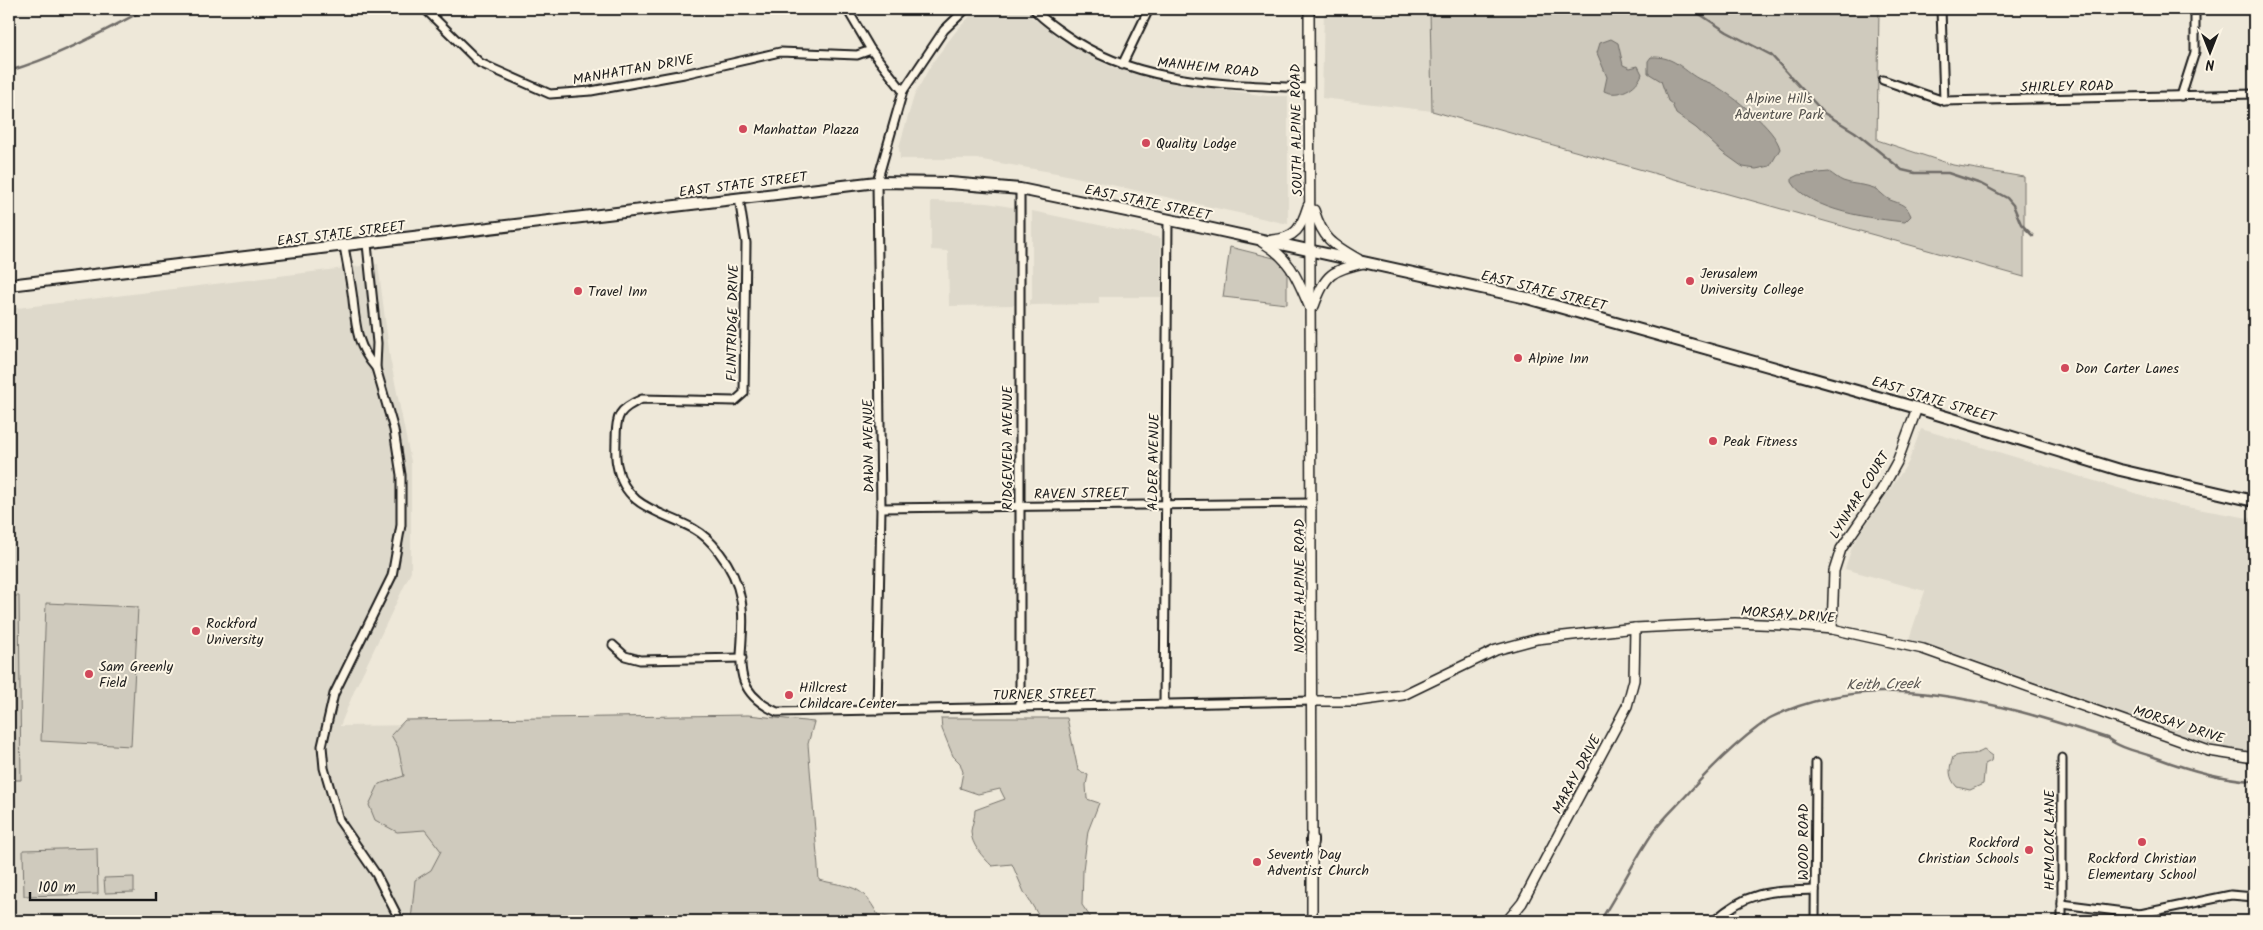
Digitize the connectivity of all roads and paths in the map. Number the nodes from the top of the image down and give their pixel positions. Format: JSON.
{"nodes":[{"id":1,"x":425,"y":9,"type":"edge"},
{"id":2,"x":847,"y":9,"type":"edge"},
{"id":3,"x":966,"y":9,"type":"edge"},
{"id":4,"x":1034,"y":9,"type":"edge"},
{"id":5,"x":1149,"y":9,"type":"edge"},
{"id":6,"x":1309,"y":9,"type":"edge"},
{"id":7,"x":1941,"y":9,"type":"edge"},
{"id":8,"x":2195,"y":9,"type":"edge"},
{"id":9,"x":871,"y":50,"type":"junction"},
{"id":10,"x":1122,"y":65,"type":"junction"},
{"id":11,"x":1883,"y":80,"type":"dead end"},
{"id":12,"x":1308,"y":88,"type":"junction"},
{"id":13,"x":903,"y":91,"type":"junction"},
{"id":14,"x":2254,"y":94,"type":"edge"},
{"id":15,"x":2181,"y":96,"type":"junction"},
{"id":16,"x":1944,"y":100,"type":"junction"},
{"id":17,"x":877,"y":182,"type":"junction"},
{"id":18,"x":1020,"y":189,"type":"junction"},
{"id":19,"x":739,"y":198,"type":"junction"},
{"id":20,"x":1310,"y":199,"type":"junction"},
{"id":21,"x":1168,"y":220,"type":"junction"},
{"id":22,"x":1259,"y":240,"type":"junction"},
{"id":23,"x":367,"y":244,"type":"junction"},
{"id":24,"x":344,"y":246,"type":"junction"},
{"id":25,"x":1311,"y":251,"type":"junction"},
{"id":26,"x":1365,"y":263,"type":"junction"},
{"id":27,"x":9,"y":285,"type":"edge"},
{"id":28,"x":1311,"y":311,"type":"junction"},
{"id":29,"x":376,"y":368,"type":"junction"},
{"id":30,"x":1917,"y":408,"type":"junction"},
{"id":31,"x":2254,"y":501,"type":"edge"},
{"id":32,"x":1312,"y":503,"type":"junction"},
{"id":33,"x":1165,"y":504,"type":"junction"},
{"id":34,"x":1020,"y":507,"type":"junction"},
{"id":35,"x":881,"y":508,"type":"junction"},
{"id":36,"x":1635,"y":628,"type":"junction"},
{"id":37,"x":1832,"y":629,"type":"junction"},
{"id":38,"x":612,"y":645,"type":"dead end"},
{"id":39,"x":742,"y":658,"type":"junction"},
{"id":40,"x":1313,"y":702,"type":"junction"},
{"id":41,"x":1164,"y":704,"type":"junction"},
{"id":42,"x":1020,"y":707,"type":"junction"},
{"id":43,"x":877,"y":710,"type":"junction"},
{"id":44,"x":776,"y":712,"type":"joint"},
{"id":45,"x":2062,"y":758,"type":"dead end"},
{"id":46,"x":2254,"y":758,"type":"edge"},
{"id":47,"x":1816,"y":763,"type":"dead end"},
{"id":48,"x":1815,"y":890,"type":"junction"},
{"id":49,"x":2254,"y":897,"type":"edge"},
{"id":50,"x":2062,"y":904,"type":"junction"},
{"id":51,"x":2140,"y":914,"type":"junction"},
{"id":52,"x":397,"y":921,"type":"edge"},
{"id":53,"x":1312,"y":921,"type":"edge"},
{"id":54,"x":1507,"y":921,"type":"edge"},
{"id":55,"x":1714,"y":921,"type":"edge"},
{"id":56,"x":1816,"y":921,"type":"edge"},
{"id":57,"x":2062,"y":921,"type":"edge"},
{"id":58,"x":2152,"y":921,"type":"edge"}],
"edges":[{"from":1,"to":9,"type":"street","name":"MANHATTAN DRIVE"},
{"from":2,"to":9,"type":"street"},
{"from":3,"to":13,"type":"street","name":"DAWN AVENUE"},
{"from":4,"to":10,"type":"street","name":"MANHEIM ROAD"},
{"from":5,"to":10,"type":"street"},
{"from":6,"to":12,"type":"street","name":"SOUTH ALPINE ROAD"},
{"from":7,"to":16,"type":"street"},
{"from":8,"to":15,"type":"street"},
{"from":9,"to":13,"type":"street"},
{"from":10,"to":12,"type":"street","name":"MANHEIM ROAD"},
{"from":11,"to":16,"type":"street","name":"SHIRLEY ROAD"},
{"from":12,"to":20,"type":"street","name":"SOUTH ALPINE ROAD"},
{"from":13,"to":17,"type":"street","name":"DAWN AVENUE"},
{"from":14,"to":15,"type":"street","name":"SHIRLEY ROAD"},
{"from":15,"to":16,"type":"street","name":"SHIRLEY ROAD"},
{"from":17,"to":18,"type":"main road","name":"EAST STATE STREET"},
{"from":17,"to":19,"type":"main road","name":"EAST STATE STREET"},
{"from":17,"to":35,"type":"street","name":"DAWN AVENUE"},
{"from":18,"to":21,"type":"main road","name":"EAST STATE STREET"},
{"from":18,"to":34,"type":"street","name":"RIDGEVIEW AVENUE"},
{"from":19,"to":23,"type":"main road","name":"EAST STATE STREET"},
{"from":19,"to":39,"type":"street","name":"FLINTRIDGE DRIVE"},
{"from":20,"to":22,"type":"street"},
{"from":20,"to":25,"type":"street","name":"SOUTH ALPINE ROAD"},
{"from":20,"to":26,"type":"street"},
{"from":21,"to":22,"type":"main road","name":"EAST STATE STREET"},
{"from":21,"to":33,"type":"street","name":"ALDER AVENUE"},
{"from":22,"to":25,"type":"main road","name":"EAST STATE STREET"},
{"from":22,"to":28,"type":"street"},
{"from":23,"to":24,"type":"main road","name":"EAST STATE STREET"},
{"from":23,"to":29,"type":"street"},
{"from":24,"to":27,"type":"main road","name":"EAST STATE STREET"},
{"from":24,"to":29,"type":"street"},
{"from":25,"to":26,"type":"main road","name":"EAST STATE STREET"},
{"from":25,"to":28,"type":"street","name":"NORTH ALPINE ROAD"},
{"from":26,"to":28,"type":"street"},
{"from":26,"to":30,"type":"main road","name":"EAST STATE STREET"},
{"from":28,"to":32,"type":"street","name":"NORTH ALPINE ROAD"},
{"from":29,"to":52,"type":"street"},
{"from":30,"to":31,"type":"main road","name":"EAST STATE STREET"},
{"from":30,"to":37,"type":"street","name":"LYNMAR COURT"},
{"from":32,"to":33,"type":"street","name":"RAVEN STREET"},
{"from":32,"to":40,"type":"street","name":"NORTH ALPINE ROAD"},
{"from":33,"to":34,"type":"street","name":"RAVEN STREET"},
{"from":33,"to":41,"type":"street","name":"ALDER AVENUE"},
{"from":34,"to":35,"type":"street","name":"RAVEN STREET"},
{"from":34,"to":42,"type":"street","name":"RIDGEVIEW AVENUE"},
{"from":35,"to":43,"type":"street","name":"DAWN AVENUE"},
{"from":36,"to":37,"type":"street","name":"MORSAY DRIVE"},
{"from":36,"to":40,"type":"street","name":"MORSAY DRIVE"},
{"from":36,"to":54,"type":"street","name":"MARAY DRIVE"},
{"from":37,"to":46,"type":"street","name":"MORSAY DRIVE"},
{"from":38,"to":39,"type":"street"},
{"from":39,"to":44,"type":"street","name":"FLINTRIDGE DRIVE"},
{"from":40,"to":41,"type":"street","name":"TURNER STREET"},
{"from":40,"to":53,"type":"street","name":"NORTH ALPINE ROAD"},
{"from":41,"to":42,"type":"street","name":"TURNER STREET"},
{"from":42,"to":43,"type":"street","name":"TURNER STREET"},
{"from":43,"to":44,"type":"street","name":"TURNER STREET"},
{"from":45,"to":50,"type":"street","name":"HEMLOCK LANE"},
{"from":47,"to":48,"type":"street","name":"WOOD ROAD"},
{"from":48,"to":55,"type":"street"},
{"from":48,"to":56,"type":"street","name":"WOOD ROAD"},
{"from":49,"to":51,"type":"street"},
{"from":50,"to":51,"type":"street"},
{"from":50,"to":57,"type":"street","name":"HEMLOCK LANE"},
{"from":51,"to":58,"type":"street"}]}
